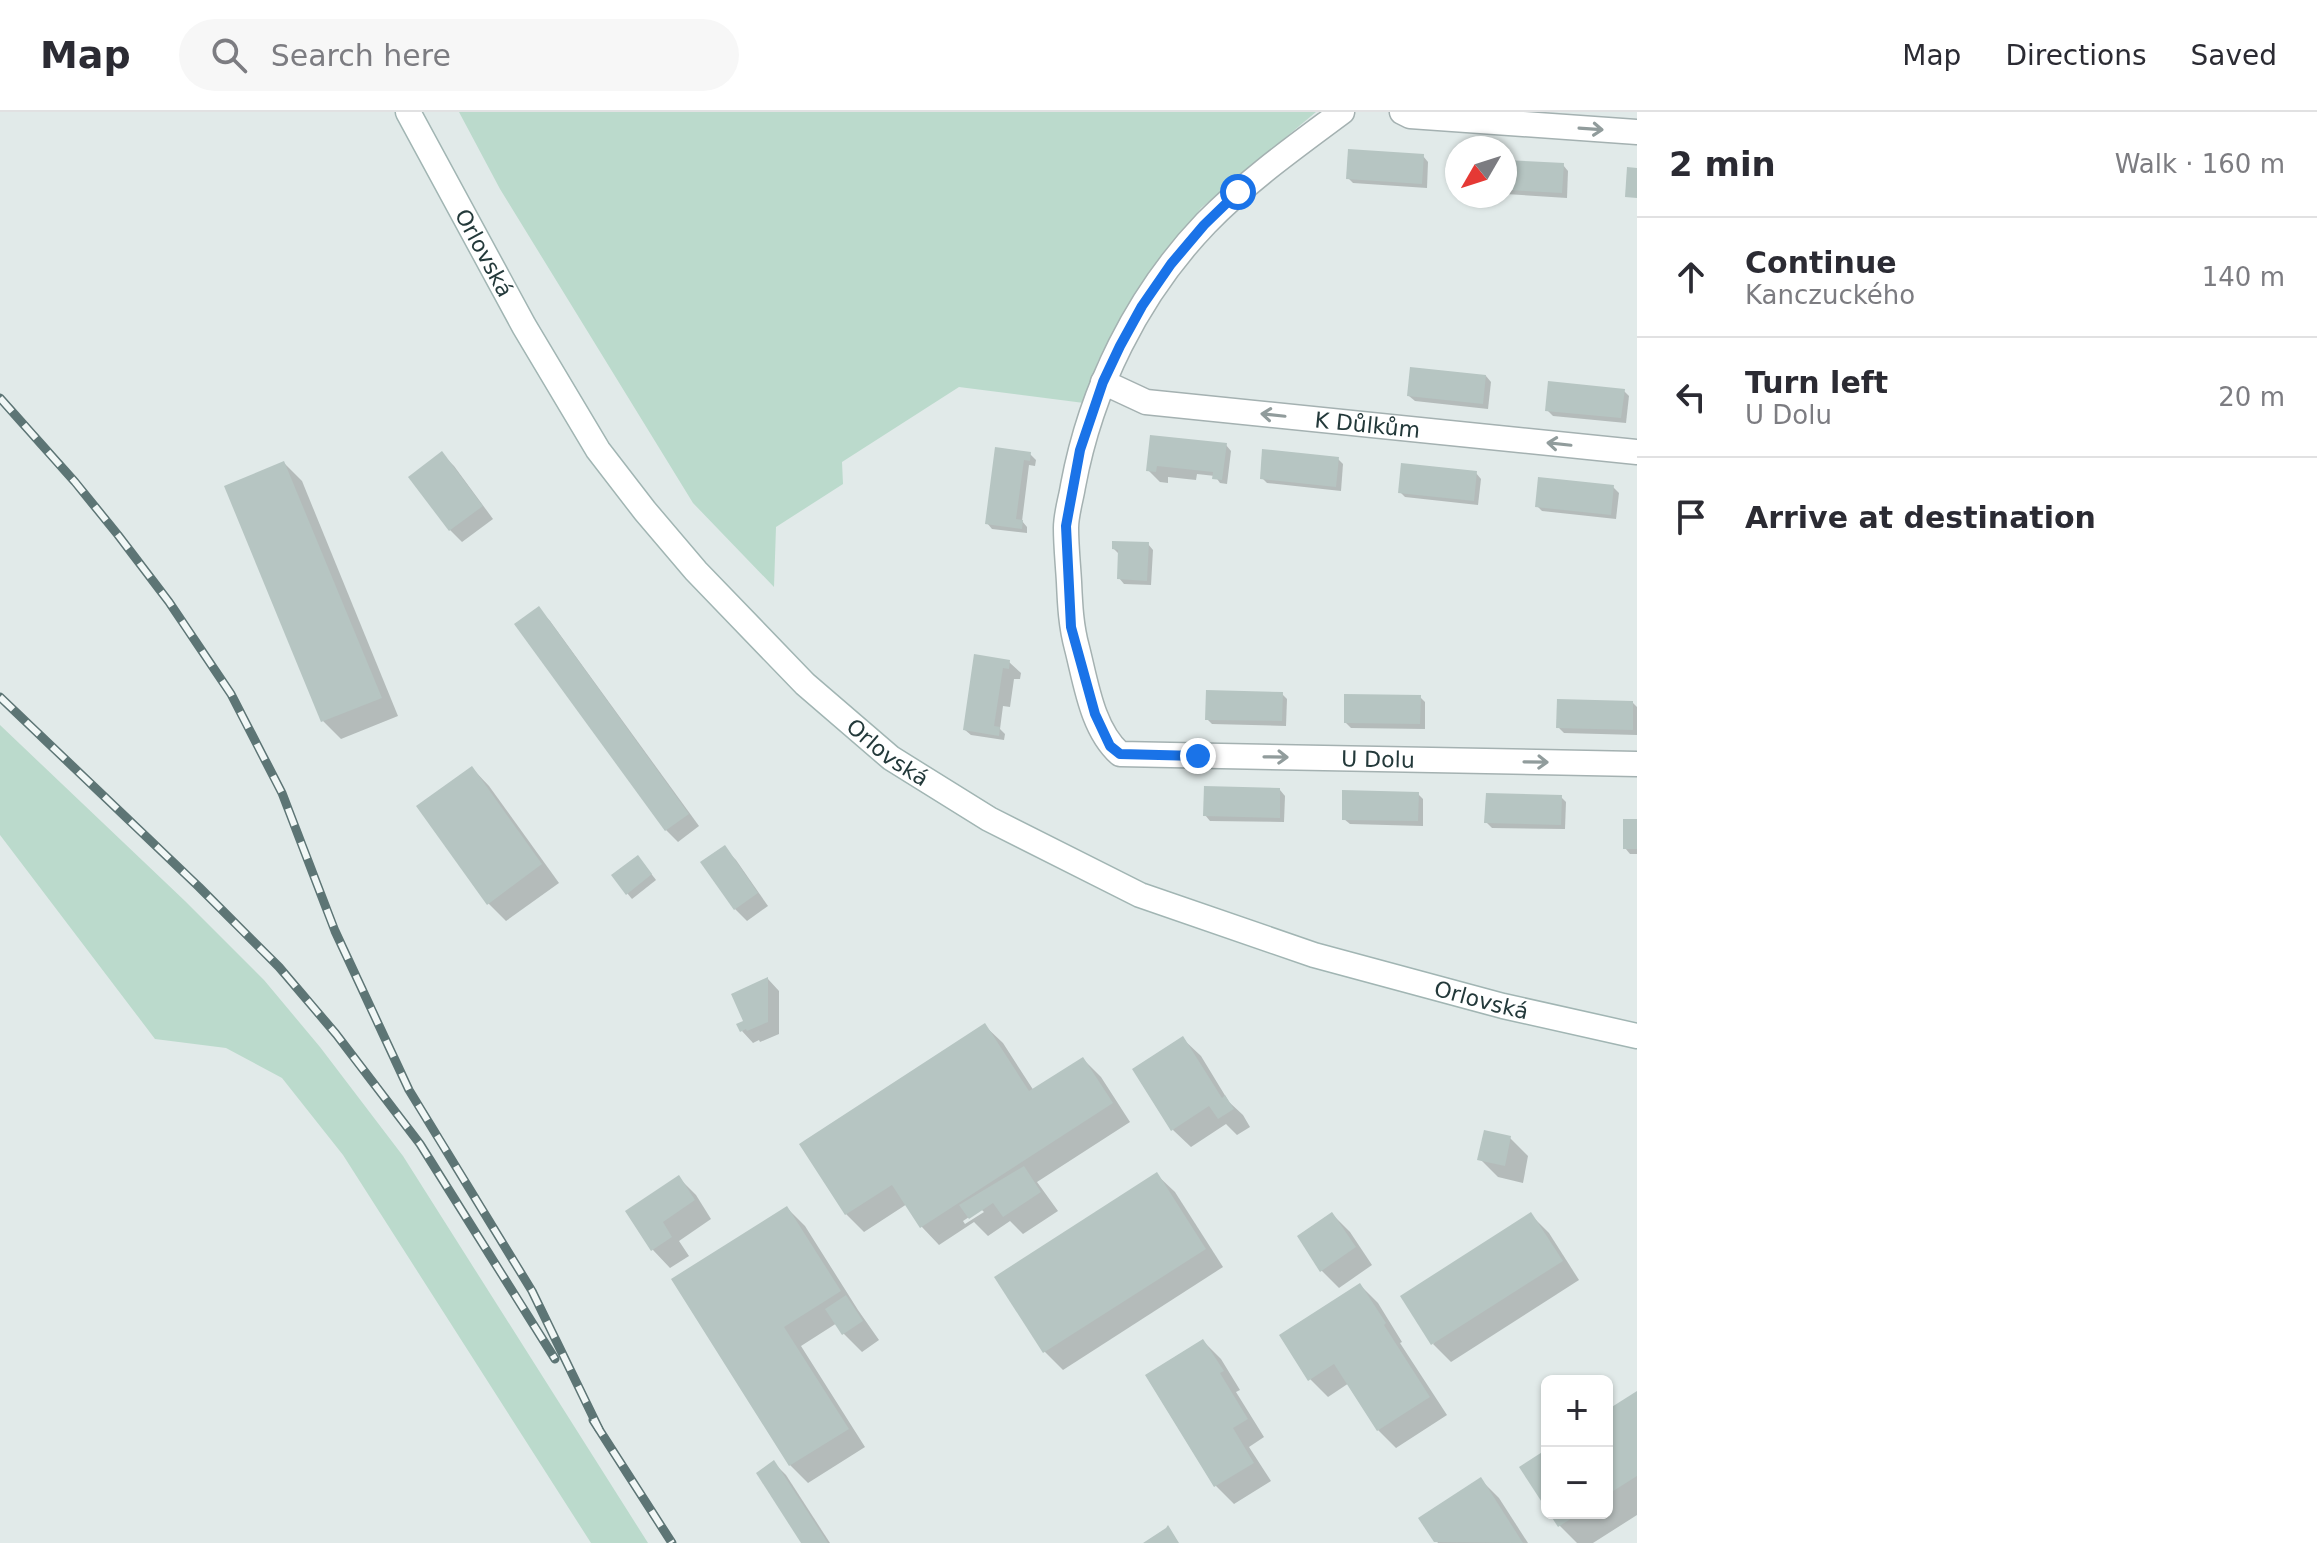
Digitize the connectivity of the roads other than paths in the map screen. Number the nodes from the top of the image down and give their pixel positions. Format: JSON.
{"nodes":[{"id":1,"x":408,"y":112,"type":"edge"},
{"id":2,"x":1342,"y":112,"type":"edge"},
{"id":3,"x":1402,"y":112,"type":"edge"},
{"id":4,"x":1637,"y":132,"type":"edge"},
{"id":5,"x":1103,"y":382,"type":"junction"},
{"id":6,"x":1637,"y":452,"type":"edge"},
{"id":7,"x":1637,"y":764,"type":"edge"},
{"id":8,"x":1637,"y":1036,"type":"edge"}],
"edges":[{"from":1,"to":8,"type":"street","name":"Orlovská"},
{"from":2,"to":5,"type":"street"},
{"from":3,"to":4,"type":"street","one_way":true},
{"from":6,"to":5,"type":"street","name":"K Důlkům","one_way":true},
{"from":5,"to":7,"type":"street","name":"U Dolu","one_way":true}]}
